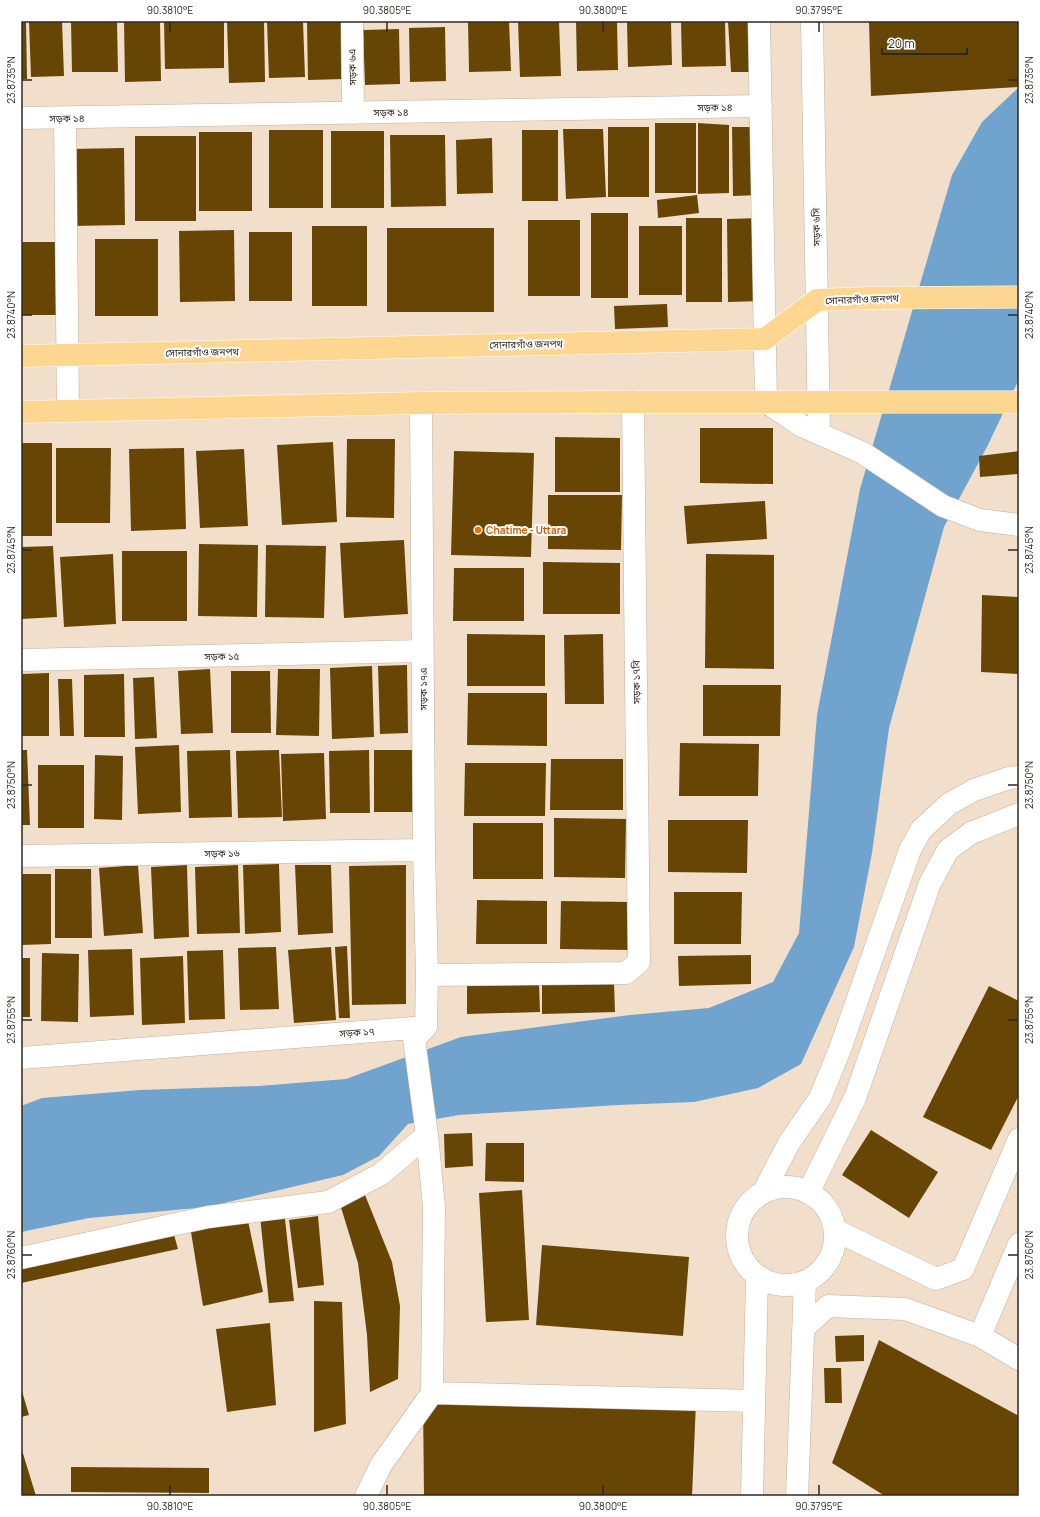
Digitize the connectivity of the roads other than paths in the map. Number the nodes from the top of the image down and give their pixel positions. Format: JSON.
{"nodes":[{"id":1,"x":352,"y":21,"type":"edge"},
{"id":2,"x":759,"y":21,"type":"edge"},
{"id":3,"x":812,"y":21,"type":"edge"},
{"id":4,"x":761,"y":106,"type":"junction"},
{"id":5,"x":353,"y":113,"type":"junction"},
{"id":6,"x":21,"y":118,"type":"edge"},
{"id":7,"x":64,"y":118,"type":"junction"},
{"id":8,"x":1019,"y":297,"type":"edge"},
{"id":9,"x":817,"y":300,"type":"junction"},
{"id":10,"x":765,"y":338,"type":"junction"},
{"id":11,"x":67,"y":355,"type":"junction"},
{"id":12,"x":21,"y":356,"type":"edge"},
{"id":13,"x":633,"y":402,"type":"junction"},
{"id":14,"x":766,"y":402,"type":"junction"},
{"id":15,"x":819,"y":402,"type":"junction"},
{"id":16,"x":1019,"y":402,"type":"edge"},
{"id":17,"x":421,"y":403,"type":"junction"},
{"id":18,"x":68,"y":411,"type":"junction"},
{"id":19,"x":21,"y":412,"type":"edge"},
{"id":20,"x":819,"y":434,"type":"junction"},
{"id":21,"x":1019,"y":526,"type":"edge"},
{"id":22,"x":422,"y":651,"type":"junction"},
{"id":23,"x":21,"y":660,"type":"edge"},
{"id":24,"x":1019,"y":777,"type":"edge"},
{"id":25,"x":1019,"y":814,"type":"edge"},
{"id":26,"x":424,"y":850,"type":"junction"},
{"id":27,"x":21,"y":856,"type":"edge"},
{"id":28,"x":427,"y":976,"type":"junction"},
{"id":29,"x":420,"y":1033,"type":"junction"},
{"id":30,"x":21,"y":1058,"type":"edge"},
{"id":31,"x":427,"y":1132,"type":"junction"},
{"id":32,"x":1019,"y":1139,"type":"edge"},
{"id":33,"x":763,"y":1193,"type":"junction"},
{"id":34,"x":808,"y":1193,"type":"junction"},
{"id":35,"x":835,"y":1230,"type":"junction"},
{"id":36,"x":1019,"y":1244,"type":"edge"},
{"id":37,"x":21,"y":1258,"type":"edge"},
{"id":38,"x":757,"y":1277,"type":"junction"},
{"id":39,"x":805,"y":1282,"type":"junction"},
{"id":40,"x":804,"y":1328,"type":"junction"},
{"id":41,"x":980,"y":1336,"type":"junction"},
{"id":42,"x":1019,"y":1359,"type":"edge"},
{"id":43,"x":432,"y":1393,"type":"junction"},
{"id":44,"x":754,"y":1401,"type":"junction"},
{"id":45,"x":366,"y":1496,"type":"edge"},
{"id":46,"x":752,"y":1496,"type":"edge"},
{"id":47,"x":797,"y":1496,"type":"edge"}],
"edges":[{"from":1,"to":5,"type":"street","name":"সড়ক ৬এ"},
{"from":2,"to":4,"type":"street"},
{"from":3,"to":9,"type":"street","name":"সড়ক ৬সি"},
{"from":4,"to":5,"type":"street","name":"সড়ক ১৪"},
{"from":4,"to":10,"type":"street"},
{"from":5,"to":7,"type":"street","name":"সড়ক ১৪"},
{"from":6,"to":7,"type":"street","name":"সড়ক ১৪"},
{"from":7,"to":11,"type":"street"},
{"from":8,"to":9,"type":"main road","name":"সোনারগাঁও জনপথ"},
{"from":9,"to":10,"type":"main road","name":"সোনারগাঁও জনপথ"},
{"from":9,"to":15,"type":"street","name":"সড়ক ৬সি"},
{"from":10,"to":11,"type":"main road","name":"সোনারগাঁও জনপথ"},
{"from":10,"to":14,"type":"street"},
{"from":11,"to":12,"type":"main road","name":"সোনারগাঁও জনপথ"},
{"from":11,"to":18,"type":"street"},
{"from":13,"to":14,"type":"main road"},
{"from":13,"to":17,"type":"main road"},
{"from":13,"to":28,"type":"street","name":"সড়ক ১৭বি"},
{"from":14,"to":15,"type":"main road"},
{"from":14,"to":20,"type":"street"},
{"from":15,"to":16,"type":"main road"},
{"from":15,"to":20,"type":"street","name":"সড়ক ৬সি"},
{"from":17,"to":18,"type":"main road"},
{"from":17,"to":22,"type":"street","name":"সড়ক ১৭এ"},
{"from":18,"to":19,"type":"main road"},
{"from":20,"to":21,"type":"street"},
{"from":22,"to":23,"type":"street","name":"সড়ক ১৫"},
{"from":22,"to":26,"type":"street","name":"সড়ক ১৭এ"},
{"from":24,"to":33,"type":"street"},
{"from":25,"to":34,"type":"street"},
{"from":26,"to":27,"type":"street","name":"সড়ক ১৬"},
{"from":26,"to":28,"type":"street","name":"সড়ক ১৭এ"},
{"from":28,"to":29,"type":"street"},
{"from":29,"to":30,"type":"street","name":"সড়ক ১৭"},
{"from":29,"to":31,"type":"street"},
{"from":31,"to":37,"type":"street"},
{"from":31,"to":43,"type":"street"},
{"from":32,"to":35,"type":"street"},
{"from":33,"to":34,"type":"street"},
{"from":33,"to":38,"type":"street"},
{"from":34,"to":35,"type":"street"},
{"from":35,"to":39,"type":"street"},
{"from":36,"to":41,"type":"street"},
{"from":38,"to":39,"type":"street"},
{"from":38,"to":44,"type":"street"},
{"from":39,"to":40,"type":"street"},
{"from":40,"to":41,"type":"street"},
{"from":40,"to":47,"type":"street"},
{"from":41,"to":42,"type":"street"},
{"from":43,"to":44,"type":"street"},
{"from":43,"to":45,"type":"street"},
{"from":44,"to":46,"type":"street"}]}
